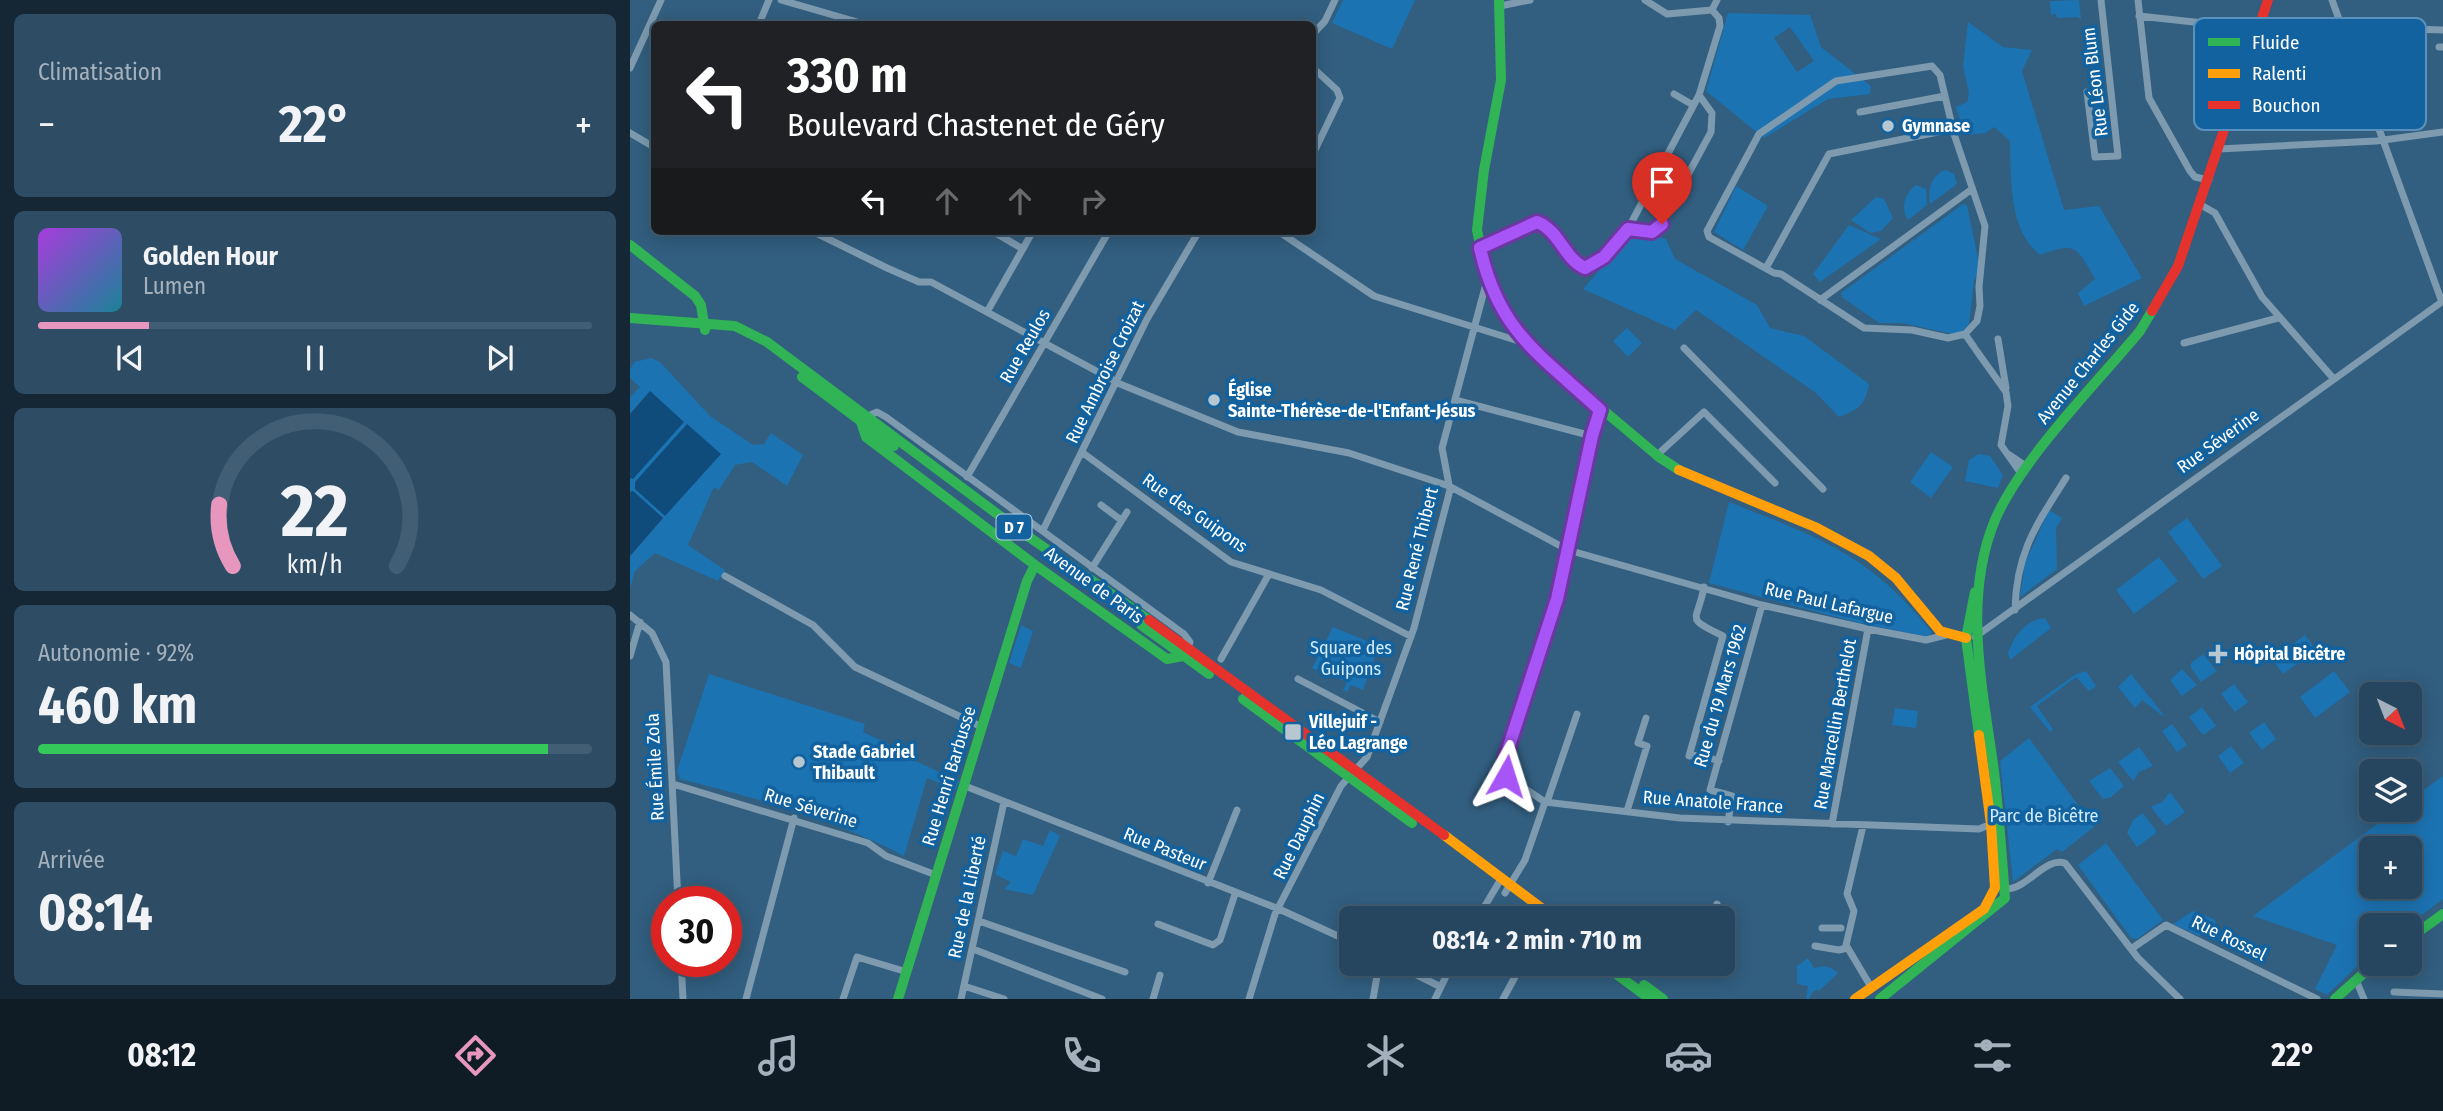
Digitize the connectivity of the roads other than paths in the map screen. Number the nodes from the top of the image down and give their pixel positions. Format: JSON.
{"nodes":[{"id":1,"x":661,"y":0,"type":"edge"},
{"id":2,"x":769,"y":0,"type":"edge"},
{"id":3,"x":781,"y":0,"type":"edge"},
{"id":4,"x":1335,"y":0,"type":"edge"},
{"id":5,"x":1530,"y":0,"type":"edge"},
{"id":6,"x":1645,"y":0,"type":"edge"},
{"id":7,"x":1717,"y":0,"type":"edge"},
{"id":8,"x":2101,"y":0,"type":"edge"},
{"id":9,"x":2138,"y":0,"type":"edge"},
{"id":10,"x":2268,"y":0,"type":"edge"},
{"id":11,"x":2332,"y":0,"type":"edge"},
{"id":12,"x":1499,"y":3,"type":"edge"},
{"id":13,"x":1712,"y":10,"type":"junction"},
{"id":14,"x":2139,"y":16,"type":"junction"},
{"id":15,"x":2262,"y":18,"type":"edge"},
{"id":16,"x":2340,"y":18,"type":"edge"},
{"id":17,"x":651,"y":21,"type":"edge"},
{"id":18,"x":760,"y":21,"type":"edge"},
{"id":19,"x":854,"y":21,"type":"edge"},
{"id":20,"x":651,"y":22,"type":"edge"},
{"id":21,"x":2194,"y":22,"type":"edge"},
{"id":22,"x":1316,"y":31,"type":"edge"},
{"id":23,"x":630,"y":68,"type":"edge"},
{"id":24,"x":1316,"y":71,"type":"edge"},
{"id":25,"x":2087,"y":92,"type":"dead end"},
{"id":26,"x":1674,"y":94,"type":"dead end"},
{"id":27,"x":1699,"y":95,"type":"junction"},
{"id":28,"x":1945,"y":96,"type":"junction"},
{"id":29,"x":1693,"y":105,"type":"junction"},
{"id":30,"x":1860,"y":112,"type":"dead end"},
{"id":31,"x":1953,"y":129,"type":"junction"},
{"id":32,"x":2225,"y":130,"type":"edge"},
{"id":33,"x":2381,"y":130,"type":"edge"},
{"id":34,"x":2443,"y":132,"type":"edge"},
{"id":35,"x":630,"y":134,"type":"edge"},
{"id":36,"x":2385,"y":140,"type":"junction"},
{"id":37,"x":651,"y":145,"type":"edge"},
{"id":38,"x":1316,"y":148,"type":"edge"},
{"id":39,"x":2219,"y":149,"type":"junction"},
{"id":40,"x":2209,"y":181,"type":"junction"},
{"id":41,"x":1972,"y":189,"type":"junction"},
{"id":42,"x":2201,"y":205,"type":"junction"},
{"id":43,"x":1628,"y":229,"type":"junction"},
{"id":44,"x":820,"y":235,"type":"edge"},
{"id":45,"x":999,"y":235,"type":"edge"},
{"id":46,"x":1031,"y":235,"type":"edge"},
{"id":47,"x":1107,"y":235,"type":"edge"},
{"id":48,"x":1197,"y":235,"type":"edge"},
{"id":49,"x":1284,"y":235,"type":"edge"},
{"id":50,"x":630,"y":245,"type":"edge"},
{"id":51,"x":1023,"y":248,"type":"junction"},
{"id":52,"x":1480,"y":248,"type":"junction"},
{"id":53,"x":630,"y":251,"type":"edge"},
{"id":54,"x":1766,"y":268,"type":"junction"},
{"id":55,"x":660,"y":270,"type":"junction"},
{"id":56,"x":1487,"y":279,"type":"junction"},
{"id":57,"x":1820,"y":300,"type":"junction"},
{"id":58,"x":2442,"y":302,"type":"edge"},
{"id":59,"x":987,"y":312,"type":"junction"},
{"id":60,"x":630,"y":318,"type":"edge"},
{"id":61,"x":2278,"y":318,"type":"junction"},
{"id":62,"x":630,"y":325,"type":"edge"},
{"id":63,"x":705,"y":326,"type":"junction"},
{"id":64,"x":1473,"y":328,"type":"junction"},
{"id":65,"x":1965,"y":334,"type":"junction"},
{"id":66,"x":1998,"y":339,"type":"dead end"},
{"id":67,"x":1046,"y":341,"type":"junction"},
{"id":68,"x":1525,"y":343,"type":"junction"},
{"id":69,"x":2184,"y":343,"type":"dead end"},
{"id":70,"x":1684,"y":348,"type":"dead end"},
{"id":71,"x":2333,"y":378,"type":"junction"},
{"id":72,"x":1114,"y":381,"type":"junction"},
{"id":73,"x":2006,"y":392,"type":"junction"},
{"id":74,"x":1455,"y":400,"type":"junction"},
{"id":75,"x":1600,"y":410,"type":"junction"},
{"id":76,"x":865,"y":419,"type":"junction"},
{"id":77,"x":1592,"y":436,"type":"junction"},
{"id":78,"x":1083,"y":453,"type":"junction"},
{"id":79,"x":1656,"y":456,"type":"junction"},
{"id":80,"x":2024,"y":471,"type":"junction"},
{"id":81,"x":967,"y":477,"type":"junction"},
{"id":82,"x":2066,"y":478,"type":"dead end"},
{"id":83,"x":1775,"y":483,"type":"dead end"},
{"id":84,"x":1450,"y":486,"type":"junction"},
{"id":85,"x":1823,"y":489,"type":"dead end"},
{"id":86,"x":1101,"y":505,"type":"dead end"},
{"id":87,"x":1127,"y":512,"type":"dead end"},
{"id":88,"x":1121,"y":520,"type":"junction"},
{"id":89,"x":1043,"y":530,"type":"junction"},
{"id":90,"x":1568,"y":550,"type":"junction"},
{"id":91,"x":1035,"y":565,"type":"junction"},
{"id":92,"x":1092,"y":568,"type":"junction"},
{"id":93,"x":1269,"y":574,"type":"junction"},
{"id":94,"x":726,"y":576,"type":"dead end"},
{"id":95,"x":1705,"y":587,"type":"junction"},
{"id":96,"x":1762,"y":605,"type":"junction"},
{"id":97,"x":2015,"y":610,"type":"junction"},
{"id":98,"x":630,"y":615,"type":"edge"},
{"id":99,"x":640,"y":622,"type":"junction"},
{"id":100,"x":1868,"y":629,"type":"junction"},
{"id":101,"x":1946,"y":635,"type":"junction"},
{"id":102,"x":1410,"y":636,"type":"junction"},
{"id":103,"x":1971,"y":638,"type":"junction"},
{"id":104,"x":1185,"y":653,"type":"junction"},
{"id":105,"x":630,"y":656,"type":"edge"},
{"id":106,"x":1221,"y":659,"type":"dead end"},
{"id":107,"x":1298,"y":679,"type":"dead end"},
{"id":108,"x":1577,"y":713,"type":"dead end"},
{"id":109,"x":1646,"y":718,"type":"dead end"},
{"id":110,"x":1380,"y":722,"type":"junction"},
{"id":111,"x":982,"y":727,"type":"junction"},
{"id":112,"x":1718,"y":761,"type":"junction"},
{"id":113,"x":1353,"y":775,"type":"junction"},
{"id":114,"x":673,"y":783,"type":"junction"},
{"id":115,"x":965,"y":786,"type":"junction"},
{"id":116,"x":1004,"y":802,"type":"junction"},
{"id":117,"x":1546,"y":802,"type":"junction"},
{"id":118,"x":1237,"y":810,"type":"dead end"},
{"id":119,"x":1627,"y":811,"type":"junction"},
{"id":120,"x":794,"y":818,"type":"junction"},
{"id":121,"x":1728,"y":822,"type":"junction"},
{"id":122,"x":1995,"y":823,"type":"junction"},
{"id":123,"x":1832,"y":824,"type":"junction"},
{"id":124,"x":1863,"y":826,"type":"junction"},
{"id":125,"x":1979,"y":829,"type":"junction"},
{"id":126,"x":1992,"y":837,"type":"junction"},
{"id":127,"x":936,"y":875,"type":"junction"},
{"id":128,"x":1208,"y":883,"type":"junction"},
{"id":129,"x":677,"y":886,"type":"edge"},
{"id":130,"x":1505,"y":886,"type":"junction"},
{"id":131,"x":2001,"y":889,"type":"junction"},
{"id":132,"x":1235,"y":894,"type":"junction"},
{"id":133,"x":1488,"y":906,"type":"edge"},
{"id":134,"x":1527,"y":906,"type":"edge"},
{"id":135,"x":1536,"y":906,"type":"edge"},
{"id":136,"x":1279,"y":909,"type":"junction"},
{"id":137,"x":2443,"y":914,"type":"edge"},
{"id":138,"x":979,"y":921,"type":"junction"},
{"id":139,"x":1158,"y":924,"type":"dead end"},
{"id":140,"x":1822,"y":928,"type":"dead end"},
{"id":141,"x":1845,"y":929,"type":"junction"},
{"id":142,"x":2422,"y":929,"type":"edge"},
{"id":143,"x":1339,"y":936,"type":"edge"},
{"id":144,"x":1815,"y":946,"type":"dead end"},
{"id":145,"x":1847,"y":948,"type":"junction"},
{"id":146,"x":973,"y":949,"type":"junction"},
{"id":147,"x":2131,"y":949,"type":"junction"},
{"id":148,"x":1918,"y":954,"type":"junction"},
{"id":149,"x":906,"y":972,"type":"junction"},
{"id":150,"x":1125,"y":972,"type":"dead end"},
{"id":151,"x":1160,"y":975,"type":"dead end"},
{"id":152,"x":1377,"y":976,"type":"dead end"},
{"id":153,"x":1419,"y":976,"type":"edge"},
{"id":154,"x":1445,"y":976,"type":"edge"},
{"id":155,"x":1515,"y":976,"type":"edge"},
{"id":156,"x":1619,"y":976,"type":"edge"},
{"id":157,"x":1632,"y":976,"type":"edge"},
{"id":158,"x":2360,"y":976,"type":"edge"},
{"id":159,"x":682,"y":977,"type":"edge"},
{"id":160,"x":2356,"y":980,"type":"junction"},
{"id":161,"x":964,"y":986,"type":"junction"},
{"id":162,"x":1439,"y":986,"type":"junction"},
{"id":163,"x":1871,"y":987,"type":"junction"},
{"id":164,"x":2395,"y":992,"type":"dead end"},
{"id":165,"x":2443,"y":994,"type":"edge"},
{"id":166,"x":683,"y":999,"type":"edge"},
{"id":167,"x":746,"y":999,"type":"edge"},
{"id":168,"x":843,"y":999,"type":"edge"},
{"id":169,"x":898,"y":999,"type":"edge"},
{"id":170,"x":961,"y":999,"type":"edge"},
{"id":171,"x":1004,"y":999,"type":"edge"},
{"id":172,"x":1102,"y":999,"type":"edge"},
{"id":173,"x":1153,"y":999,"type":"edge"},
{"id":174,"x":1249,"y":999,"type":"edge"},
{"id":175,"x":1373,"y":999,"type":"edge"},
{"id":176,"x":1435,"y":999,"type":"edge"},
{"id":177,"x":1503,"y":999,"type":"edge"},
{"id":178,"x":1650,"y":999,"type":"edge"},
{"id":179,"x":1663,"y":999,"type":"edge"},
{"id":180,"x":1856,"y":999,"type":"edge"},
{"id":181,"x":1867,"y":999,"type":"edge"},
{"id":182,"x":1877,"y":999,"type":"edge"},
{"id":183,"x":2180,"y":999,"type":"edge"},
{"id":184,"x":2317,"y":999,"type":"edge"},
{"id":185,"x":2335,"y":999,"type":"edge"},
{"id":186,"x":2364,"y":999,"type":"edge"}],
"edges":[{"from":1,"to":17,"type":"street"},
{"from":2,"to":18,"type":"street"},
{"from":3,"to":19,"type":"street"},
{"from":4,"to":22,"type":"street"},
{"from":5,"to":12,"type":"street"},
{"from":6,"to":13,"type":"street"},
{"from":7,"to":13,"type":"street"},
{"from":8,"to":25,"type":"street","name":"Rue Léon Blum"},
{"from":9,"to":14,"type":"street"},
{"from":10,"to":15,"type":"main road","name":"Avenue Charles Gide"},
{"from":11,"to":16,"type":"street"},
{"from":12,"to":52,"type":"main road"},
{"from":13,"to":27,"type":"street"},
{"from":14,"to":21,"type":"street"},
{"from":14,"to":40,"type":"street"},
{"from":20,"to":23,"type":"street"},
{"from":24,"to":38,"type":"street"},
{"from":26,"to":29,"type":"street"},
{"from":27,"to":29,"type":"street"},
{"from":27,"to":43,"type":"street"},
{"from":28,"to":30,"type":"street"},
{"from":28,"to":31,"type":"street"},
{"from":28,"to":54,"type":"street"},
{"from":29,"to":43,"type":"street"},
{"from":31,"to":41,"type":"street"},
{"from":31,"to":54,"type":"street"},
{"from":32,"to":39,"type":"main road","name":"Avenue Charles Gide"},
{"from":33,"to":36,"type":"street"},
{"from":34,"to":36,"type":"street"},
{"from":35,"to":37,"type":"street"},
{"from":36,"to":39,"type":"street"},
{"from":36,"to":58,"type":"street"},
{"from":39,"to":40,"type":"main road","name":"Avenue Charles Gide"},
{"from":40,"to":42,"type":"main road","name":"Avenue Charles Gide"},
{"from":41,"to":57,"type":"street"},
{"from":41,"to":65,"type":"street"},
{"from":42,"to":61,"type":"street"},
{"from":42,"to":80,"type":"main road","name":"Avenue Charles Gide"},
{"from":43,"to":52,"type":"street"},
{"from":44,"to":59,"type":"street","name":"Rue Paul Lafargue"},
{"from":45,"to":51,"type":"street"},
{"from":46,"to":51,"type":"street"},
{"from":47,"to":67,"type":"street","name":"Rue Reulos"},
{"from":48,"to":72,"type":"street","name":"Rue Ambroise Croizat"},
{"from":49,"to":64,"type":"street"},
{"from":50,"to":55,"type":"main road"},
{"from":51,"to":59,"type":"street"},
{"from":52,"to":56,"type":"main road"},
{"from":53,"to":55,"type":"main road"},
{"from":54,"to":57,"type":"street"},
{"from":55,"to":63,"type":"main road"},
{"from":56,"to":64,"type":"street","name":"Rue René Thibert"},
{"from":56,"to":68,"type":"main road"},
{"from":57,"to":65,"type":"street"},
{"from":58,"to":71,"type":"street","name":"Rue Séverine"},
{"from":59,"to":67,"type":"street","name":"Rue Paul Lafargue"},
{"from":60,"to":63,"type":"main road","number":"D 7"},
{"from":61,"to":69,"type":"street"},
{"from":61,"to":71,"type":"street"},
{"from":62,"to":63,"type":"main road","number":"D 7"},
{"from":63,"to":76,"type":"main road","name":"Avenue de Paris","number":"D 7"},
{"from":64,"to":68,"type":"street"},
{"from":64,"to":74,"type":"street","name":"Rue René Thibert"},
{"from":65,"to":73,"type":"street"},
{"from":66,"to":73,"type":"street"},
{"from":67,"to":72,"type":"street","name":"Rue Paul Lafargue"},
{"from":67,"to":81,"type":"street","name":"Rue Reulos"},
{"from":68,"to":75,"type":"main road"},
{"from":70,"to":85,"type":"street"},
{"from":71,"to":97,"type":"street","name":"Rue Séverine"},
{"from":72,"to":78,"type":"street","name":"Rue Ambroise Croizat"},
{"from":72,"to":84,"type":"street","name":"Rue Paul Lafargue"},
{"from":73,"to":80,"type":"street"},
{"from":74,"to":77,"type":"street"},
{"from":74,"to":84,"type":"street","name":"Rue René Thibert"},
{"from":75,"to":77,"type":"street"},
{"from":75,"to":79,"type":"main road"},
{"from":76,"to":81,"type":"street","name":"Avenue de Paris"},
{"from":76,"to":91,"type":"main road","name":"Avenue de Paris"},
{"from":76,"to":104,"type":"main road","name":"Avenue de Paris","number":"D 7"},
{"from":77,"to":90,"type":"street"},
{"from":78,"to":89,"type":"street","name":"Rue Ambroise Croizat"},
{"from":78,"to":93,"type":"street","name":"Rue des Guipons"},
{"from":79,"to":83,"type":"street"},
{"from":79,"to":101,"type":"main road"},
{"from":80,"to":103,"type":"main road","name":"Avenue Charles Gide"},
{"from":81,"to":89,"type":"street","name":"Avenue de Paris"},
{"from":82,"to":97,"type":"street"},
{"from":84,"to":90,"type":"street","name":"Rue Paul Lafargue"},
{"from":84,"to":102,"type":"street","name":"Rue René Thibert"},
{"from":86,"to":88,"type":"street"},
{"from":87,"to":88,"type":"street"},
{"from":88,"to":92,"type":"street"},
{"from":89,"to":92,"type":"street","name":"Avenue de Paris"},
{"from":90,"to":95,"type":"street","name":"Rue Paul Lafargue"},
{"from":90,"to":117,"type":"street"},
{"from":91,"to":104,"type":"main road","name":"Avenue de Paris"},
{"from":91,"to":111,"type":"main road","name":"Rue Henri Barbusse"},
{"from":92,"to":104,"type":"street","name":"Avenue de Paris"},
{"from":93,"to":102,"type":"street","name":"Rue des Guipons"},
{"from":93,"to":106,"type":"street"},
{"from":94,"to":111,"type":"street"},
{"from":95,"to":96,"type":"street","name":"Rue Paul Lafargue"},
{"from":95,"to":112,"type":"street"},
{"from":96,"to":100,"type":"street","name":"Rue Paul Lafargue"},
{"from":96,"to":112,"type":"street","name":"Rue du 19 Mars 1962"},
{"from":97,"to":103,"type":"street","name":"Rue Séverine"},
{"from":98,"to":99,"type":"street"},
{"from":99,"to":105,"type":"street"},
{"from":99,"to":114,"type":"street","name":"Rue Émile Zola"},
{"from":100,"to":101,"type":"street","name":"Rue Paul Lafargue"},
{"from":100,"to":123,"type":"street","name":"Rue Marcellin Berthelot"},
{"from":101,"to":103,"type":"main road"},
{"from":102,"to":110,"type":"street","name":"Rue René Thibert"},
{"from":103,"to":122,"type":"main road"},
{"from":104,"to":113,"type":"main road","name":"Avenue de Paris","number":"D 7"},
{"from":107,"to":110,"type":"street"},
{"from":108,"to":117,"type":"street"},
{"from":109,"to":119,"type":"street"},
{"from":110,"to":113,"type":"street","name":"Rue René Thibert"},
{"from":111,"to":115,"type":"main road","name":"Rue Henri Barbusse"},
{"from":112,"to":121,"type":"street","name":"Rue du 19 Mars 1962"},
{"from":113,"to":130,"type":"main road","name":"Avenue de Paris","number":"D 7"},
{"from":113,"to":136,"type":"street","name":"Rue Dauphin"},
{"from":114,"to":120,"type":"street","name":"Rue Séverine"},
{"from":114,"to":129,"type":"street","name":"Rue Émile Zola"},
{"from":115,"to":116,"type":"street","name":"Rue Pasteur"},
{"from":115,"to":127,"type":"main road","name":"Rue Henri Barbusse"},
{"from":116,"to":128,"type":"street","name":"Rue Pasteur"},
{"from":116,"to":138,"type":"street","name":"Rue de la Liberté"},
{"from":117,"to":119,"type":"street","name":"Rue Anatole France"},
{"from":117,"to":130,"type":"street"},
{"from":118,"to":128,"type":"street"},
{"from":119,"to":121,"type":"street","name":"Rue Anatole France"},
{"from":120,"to":127,"type":"street","name":"Rue Séverine"},
{"from":120,"to":167,"type":"street"},
{"from":121,"to":123,"type":"street","name":"Rue Anatole France"},
{"from":122,"to":125,"type":"street","name":"Rue Anatole France"},
{"from":122,"to":126,"type":"main road"},
{"from":122,"to":131,"type":"main road"},
{"from":123,"to":124,"type":"street","name":"Rue Anatole France"},
{"from":124,"to":125,"type":"street","name":"Rue Anatole France"},
{"from":124,"to":141,"type":"street"},
{"from":125,"to":126,"type":"street"},
{"from":126,"to":131,"type":"main road"},
{"from":127,"to":149,"type":"main road","name":"Rue Henri Barbusse"},
{"from":128,"to":132,"type":"street","name":"Rue Pasteur"},
{"from":130,"to":133,"type":"street"},
{"from":130,"to":134,"type":"main road","number":"D 7"},
{"from":130,"to":135,"type":"main road","number":"D 7"},
{"from":131,"to":147,"type":"street"},
{"from":131,"to":148,"type":"main road"},
{"from":131,"to":182,"type":"main road"},
{"from":132,"to":136,"type":"street","name":"Rue Pasteur"},
{"from":132,"to":139,"type":"street"},
{"from":136,"to":143,"type":"street","name":"Rue Pasteur"},
{"from":136,"to":174,"type":"street","name":"Rue Dauphin"},
{"from":137,"to":142,"type":"main road"},
{"from":138,"to":146,"type":"street","name":"Rue de la Liberté"},
{"from":138,"to":150,"type":"street"},
{"from":140,"to":141,"type":"street"},
{"from":141,"to":145,"type":"street"},
{"from":144,"to":145,"type":"street"},
{"from":145,"to":163,"type":"street"},
{"from":146,"to":161,"type":"street","name":"Rue de la Liberté"},
{"from":146,"to":172,"type":"street"},
{"from":147,"to":183,"type":"street"},
{"from":147,"to":184,"type":"street","name":"Rue Rossel"},
{"from":148,"to":163,"type":"main road"},
{"from":148,"to":182,"type":"main road"},
{"from":149,"to":168,"type":"street"},
{"from":149,"to":169,"type":"main road","name":"Rue Henri Barbusse"},
{"from":151,"to":173,"type":"street"},
{"from":152,"to":175,"type":"street"},
{"from":153,"to":162,"type":"street"},
{"from":154,"to":162,"type":"street"},
{"from":155,"to":177,"type":"street"},
{"from":156,"to":178,"type":"main road"},
{"from":157,"to":179,"type":"main road"},
{"from":158,"to":160,"type":"main road"},
{"from":159,"to":166,"type":"street"},
{"from":160,"to":185,"type":"main road"},
{"from":160,"to":186,"type":"street"},
{"from":161,"to":170,"type":"street","name":"Rue de la Liberté"},
{"from":161,"to":171,"type":"street"},
{"from":162,"to":176,"type":"street"},
{"from":163,"to":180,"type":"main road"},
{"from":163,"to":181,"type":"main road"},
{"from":164,"to":165,"type":"street"}]}
